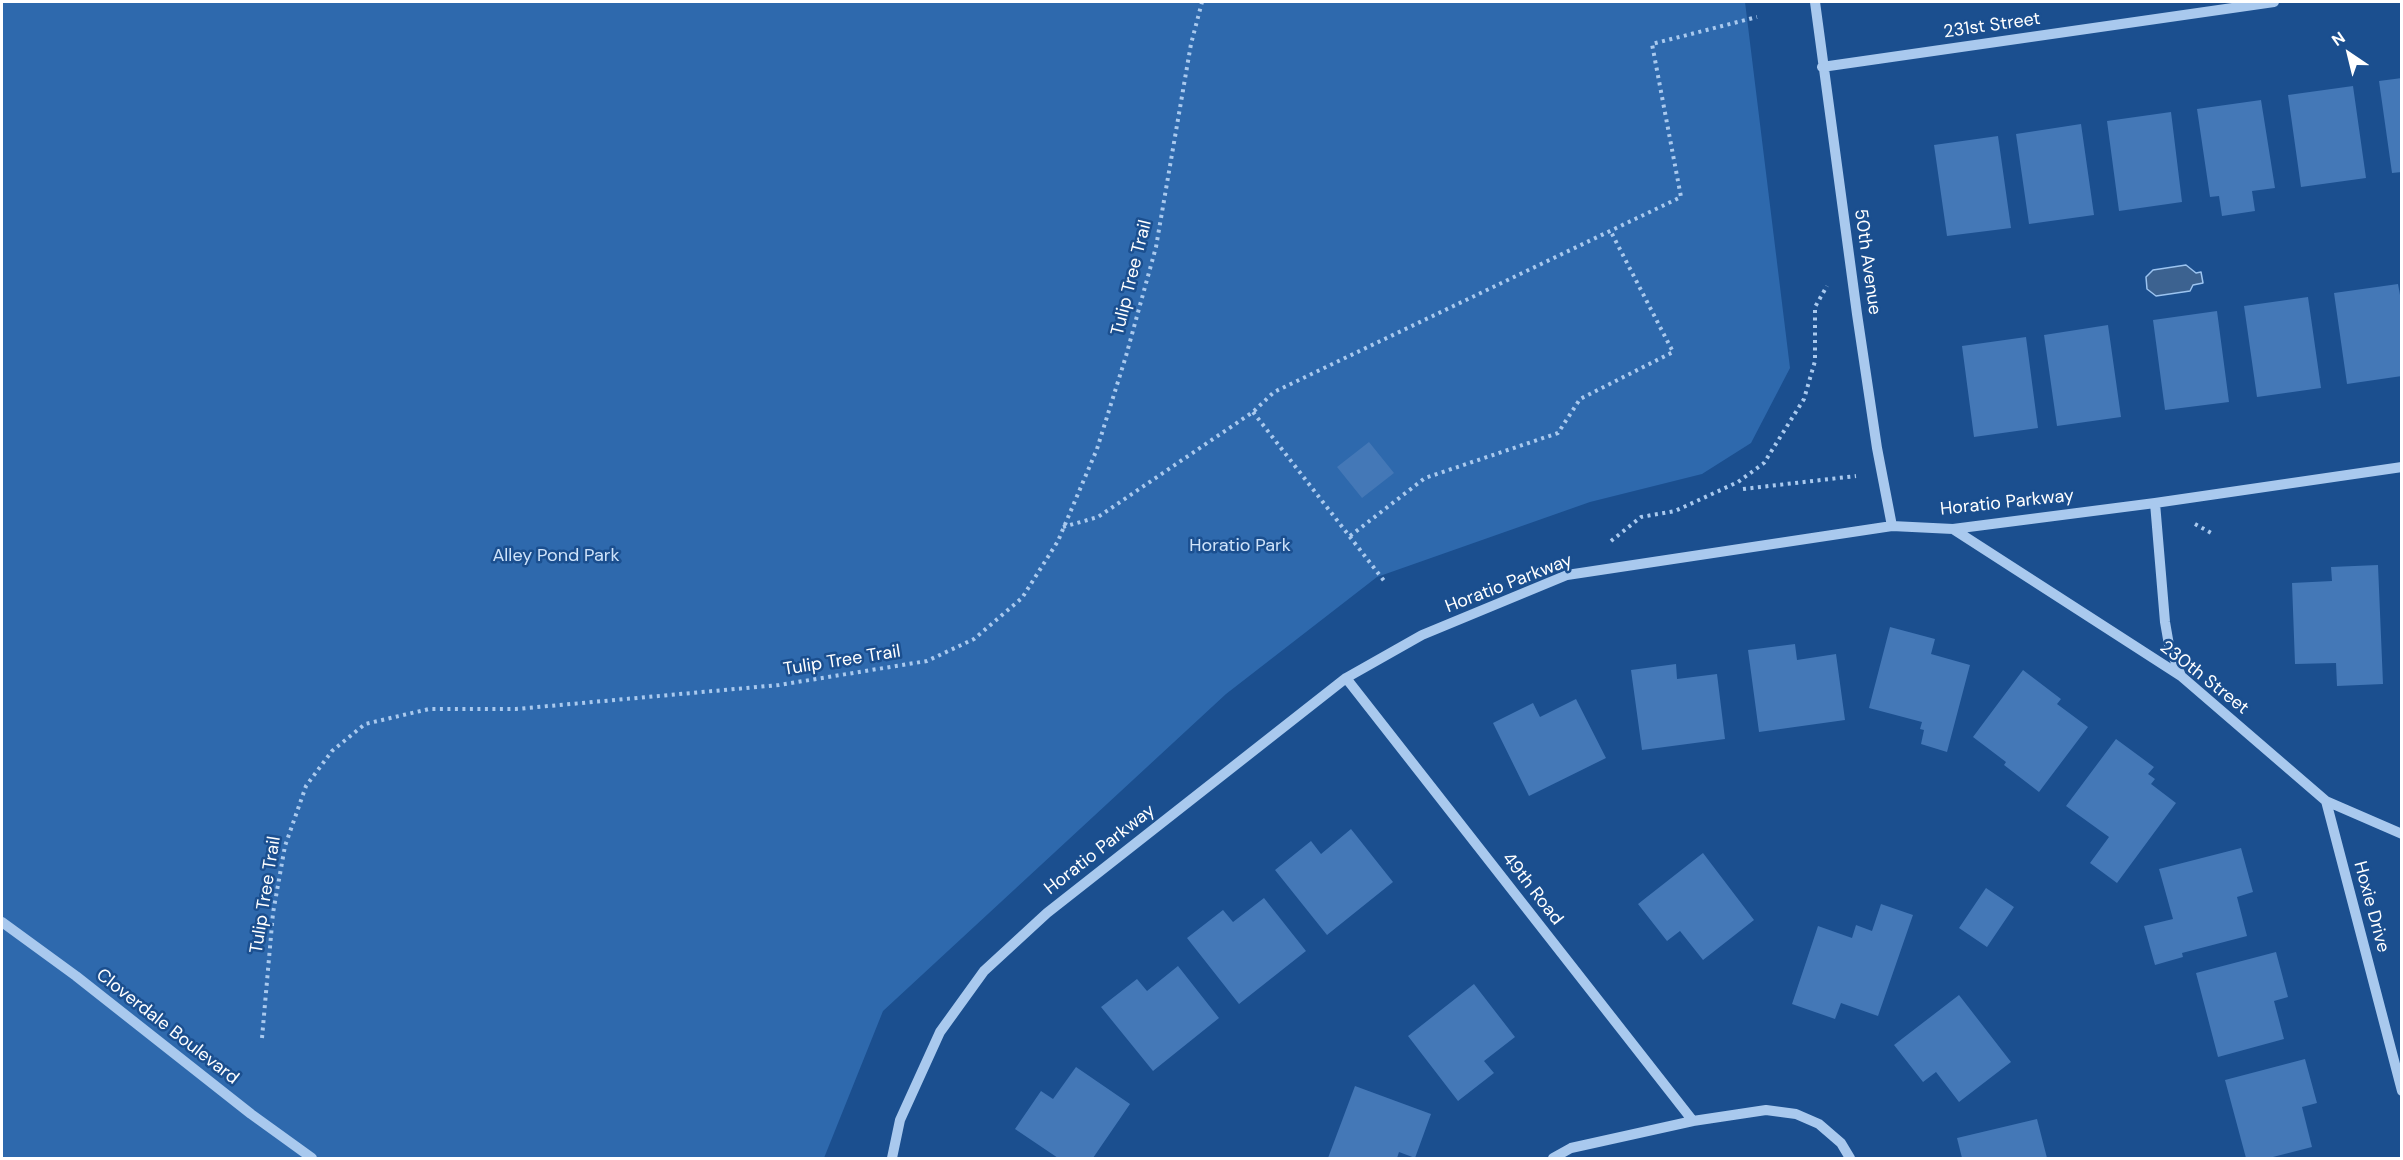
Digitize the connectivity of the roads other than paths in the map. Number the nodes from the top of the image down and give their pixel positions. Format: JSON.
{"nodes":[{"id":1,"x":1815,"y":2,"type":"edge"},
{"id":2,"x":2274,"y":2,"type":"edge"},
{"id":3,"x":1822,"y":67,"type":"junction"},
{"id":4,"x":2402,"y":467,"type":"edge"},
{"id":5,"x":2155,"y":503,"type":"junction"},
{"id":6,"x":1892,"y":526,"type":"junction"},
{"id":7,"x":1953,"y":529,"type":"junction"},
{"id":8,"x":2181,"y":676,"type":"junction"},
{"id":9,"x":1346,"y":678,"type":"junction"},
{"id":10,"x":2326,"y":801,"type":"junction"},
{"id":11,"x":2402,"y":834,"type":"edge"},
{"id":12,"x":2,"y":922,"type":"edge"},
{"id":13,"x":2402,"y":1091,"type":"edge"},
{"id":14,"x":1693,"y":1121,"type":"junction"},
{"id":15,"x":312,"y":1158,"type":"edge"},
{"id":16,"x":892,"y":1158,"type":"edge"},
{"id":17,"x":1554,"y":1158,"type":"edge"},
{"id":18,"x":1850,"y":1158,"type":"edge"}],
"edges":[{"from":1,"to":3,"type":"street","name":"50th Avenue"},
{"from":2,"to":3,"type":"street","name":"231st Street"},
{"from":3,"to":6,"type":"street","name":"50th Avenue"},
{"from":4,"to":5,"type":"street","name":"Horatio Parkway"},
{"from":5,"to":7,"type":"street","name":"Horatio Parkway"},
{"from":5,"to":8,"type":"street"},
{"from":6,"to":7,"type":"street","name":"Horatio Parkway"},
{"from":6,"to":9,"type":"street","name":"Horatio Parkway"},
{"from":7,"to":8,"type":"street","name":"230th Street"},
{"from":8,"to":10,"type":"street","name":"230th Street"},
{"from":9,"to":14,"type":"street","name":"49th Road"},
{"from":9,"to":16,"type":"street","name":"Horatio Parkway"},
{"from":10,"to":11,"type":"street","name":"230th Street"},
{"from":10,"to":13,"type":"street","name":"Hoxie Drive"},
{"from":12,"to":15,"type":"street","name":"Cloverdale Boulevard"},
{"from":14,"to":17,"type":"street"},
{"from":14,"to":18,"type":"street"}]}
